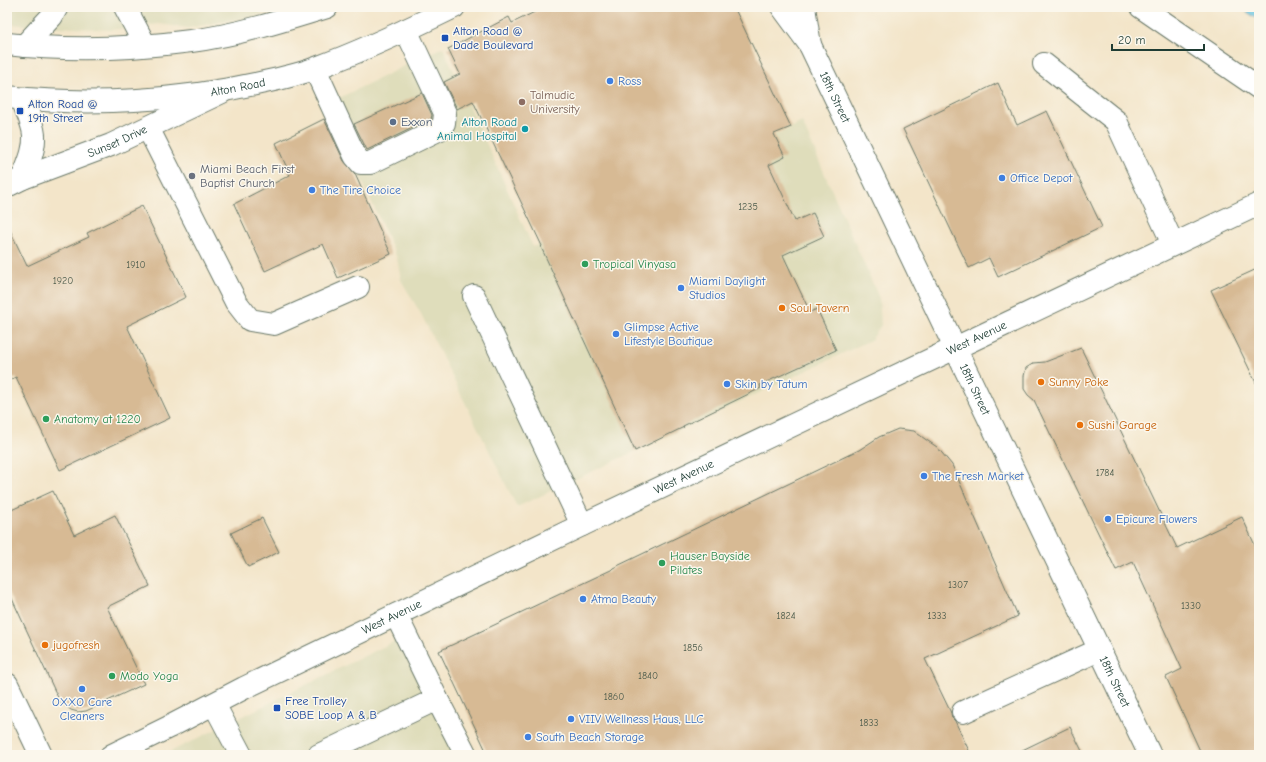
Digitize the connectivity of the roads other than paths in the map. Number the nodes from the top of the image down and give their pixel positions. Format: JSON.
{"nodes":[{"id":1,"x":57,"y":7,"type":"edge"},
{"id":2,"x":126,"y":7,"type":"edge"},
{"id":3,"x":326,"y":7,"type":"edge"},
{"id":4,"x":454,"y":7,"type":"edge"},
{"id":5,"x":782,"y":7,"type":"edge"},
{"id":6,"x":804,"y":7,"type":"edge"},
{"id":7,"x":1141,"y":7,"type":"edge"},
{"id":8,"x":406,"y":30,"type":"junction"},
{"id":9,"x":16,"y":45,"type":"edge"},
{"id":10,"x":145,"y":45,"type":"junction"},
{"id":11,"x":810,"y":45,"type":"junction"},
{"id":12,"x":1044,"y":64,"type":"dead end"},
{"id":13,"x":315,"y":69,"type":"junction"},
{"id":14,"x":1259,"y":88,"type":"edge"},
{"id":15,"x":225,"y":91,"type":"junction"},
{"id":16,"x":14,"y":98,"type":"edge"},
{"id":17,"x":148,"y":128,"type":"junction"},
{"id":18,"x":15,"y":182,"type":"edge"},
{"id":19,"x":1259,"y":204,"type":"edge"},
{"id":20,"x":1173,"y":244,"type":"junction"},
{"id":21,"x":358,"y":287,"type":"dead end"},
{"id":22,"x":474,"y":296,"type":"dead end"},
{"id":23,"x":955,"y":348,"type":"junction"},
{"id":24,"x":582,"y":525,"type":"junction"},
{"id":25,"x":396,"y":615,"type":"junction"},
{"id":26,"x":1099,"y":650,"type":"junction"},
{"id":27,"x":7,"y":684,"type":"edge"},
{"id":28,"x":437,"y":699,"type":"junction"},
{"id":29,"x":214,"y":704,"type":"junction"},
{"id":30,"x":963,"y":712,"type":"dead end"},
{"id":31,"x":41,"y":755,"type":"edge"},
{"id":32,"x":112,"y":755,"type":"edge"},
{"id":33,"x":241,"y":755,"type":"edge"},
{"id":34,"x":319,"y":755,"type":"edge"},
{"id":35,"x":466,"y":755,"type":"edge"},
{"id":36,"x":1150,"y":755,"type":"edge"}],
"edges":[{"from":1,"to":9,"type":"main road"},
{"from":2,"to":10,"type":"main road"},
{"from":3,"to":10,"type":"main road"},
{"from":4,"to":8,"type":"main road","name":"Alton Road"},
{"from":5,"to":11,"type":"main road","name":"18th Street"},
{"from":6,"to":11,"type":"main road"},
{"from":7,"to":14,"type":"main road"},
{"from":8,"to":13,"type":"main road","name":"Alton Road"},
{"from":8,"to":13,"type":"main road"},
{"from":9,"to":10,"type":"main road"},
{"from":11,"to":23,"type":"main road","name":"18th Street"},
{"from":12,"to":20,"type":"main road"},
{"from":13,"to":15,"type":"main road","name":"Alton Road"},
{"from":15,"to":16,"type":"main road","name":"Alton Road"},
{"from":15,"to":17,"type":"main road","name":"Sunset Drive"},
{"from":16,"to":18,"type":"main road"},
{"from":17,"to":18,"type":"main road","name":"Sunset Drive"},
{"from":17,"to":21,"type":"main road"},
{"from":19,"to":20,"type":"main road","name":"West Avenue"},
{"from":20,"to":23,"type":"main road","name":"West Avenue"},
{"from":22,"to":24,"type":"main road"},
{"from":23,"to":24,"type":"main road","name":"West Avenue"},
{"from":23,"to":26,"type":"main road","name":"18th Street"},
{"from":24,"to":25,"type":"main road","name":"West Avenue"},
{"from":25,"to":28,"type":"main road"},
{"from":25,"to":29,"type":"main road","name":"West Avenue"},
{"from":26,"to":30,"type":"main road"},
{"from":26,"to":36,"type":"main road","name":"18th Street"},
{"from":27,"to":31,"type":"main road"},
{"from":28,"to":34,"type":"main road"},
{"from":28,"to":35,"type":"main road"},
{"from":29,"to":32,"type":"main road","name":"West Avenue"},
{"from":29,"to":33,"type":"main road"}]}
